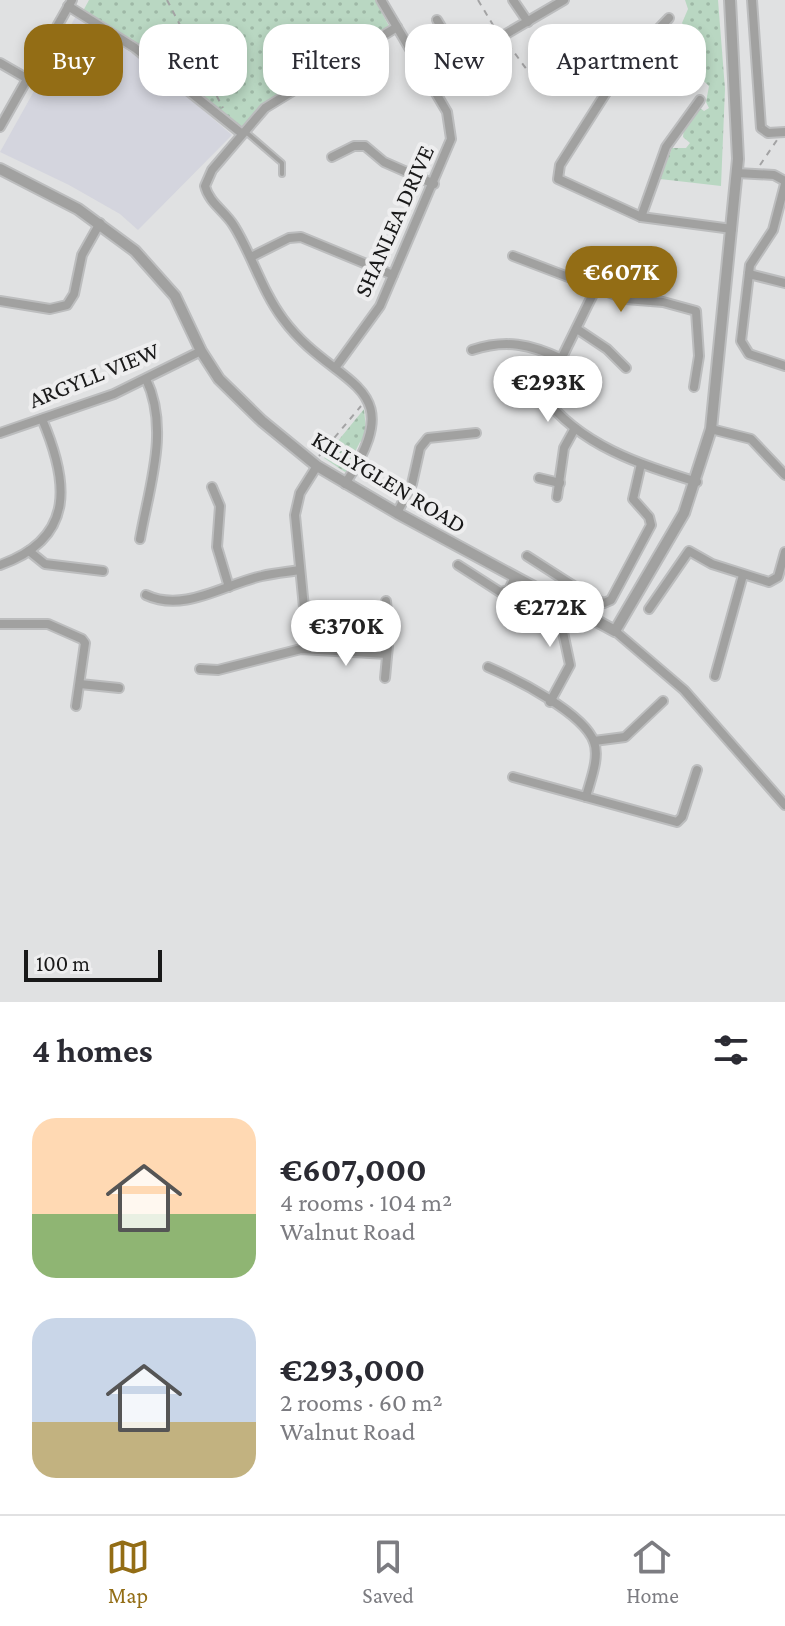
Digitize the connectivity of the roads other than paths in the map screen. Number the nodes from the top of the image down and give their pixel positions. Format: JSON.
{"nodes":[{"id":1,"x":381,"y":0,"type":"edge"},
{"id":2,"x":513,"y":0,"type":"edge"},
{"id":3,"x":564,"y":0,"type":"edge"},
{"id":4,"x":730,"y":0,"type":"edge"},
{"id":5,"x":752,"y":0,"type":"edge"},
{"id":6,"x":70,"y":3,"type":"edge"},
{"id":7,"x":669,"y":18,"type":"dead end"},
{"id":8,"x":437,"y":20,"type":"dead end"},
{"id":9,"x":528,"y":22,"type":"junction"},
{"id":10,"x":58,"y":24,"type":"edge"},
{"id":11,"x":439,"y":24,"type":"edge"},
{"id":12,"x":397,"y":27,"type":"junction"},
{"id":13,"x":512,"y":31,"type":"edge"},
{"id":14,"x":405,"y":40,"type":"edge"},
{"id":15,"x":0,"y":63,"type":"edge"},
{"id":16,"x":24,"y":77,"type":"edge"},
{"id":17,"x":24,"y":82,"type":"edge"},
{"id":18,"x":438,"y":96,"type":"edge"},
{"id":19,"x":700,"y":100,"type":"dead end"},
{"id":20,"x":0,"y":127,"type":"edge"},
{"id":21,"x":242,"y":132,"type":"junction"},
{"id":22,"x":783,"y":132,"type":"edge"},
{"id":23,"x":332,"y":157,"type":"dead end"},
{"id":24,"x":0,"y":169,"type":"edge"},
{"id":25,"x":737,"y":173,"type":"junction"},
{"id":26,"x":282,"y":174,"type":"dead end"},
{"id":27,"x":785,"y":182,"type":"edge"},
{"id":28,"x":434,"y":184,"type":"junction"},
{"id":29,"x":783,"y":208,"type":"edge"},
{"id":30,"x":641,"y":217,"type":"junction"},
{"id":31,"x":100,"y":223,"type":"junction"},
{"id":32,"x":732,"y":229,"type":"junction"},
{"id":33,"x":513,"y":256,"type":"dead end"},
{"id":34,"x":251,"y":257,"type":"junction"},
{"id":35,"x":749,"y":274,"type":"junction"},
{"id":36,"x":393,"y":275,"type":"junction"},
{"id":37,"x":785,"y":283,"type":"edge"},
{"id":38,"x":596,"y":288,"type":"junction"},
{"id":39,"x":0,"y":301,"type":"edge"},
{"id":40,"x":577,"y":329,"type":"junction"},
{"id":41,"x":472,"y":350,"type":"dead end"},
{"id":42,"x":201,"y":351,"type":"junction"},
{"id":43,"x":562,"y":359,"type":"junction"},
{"id":44,"x":785,"y":366,"type":"edge"},
{"id":45,"x":335,"y":368,"type":"junction"},
{"id":46,"x":626,"y":368,"type":"dead end"},
{"id":47,"x":146,"y":379,"type":"junction"},
{"id":48,"x":694,"y":387,"type":"dead end"},
{"id":49,"x":42,"y":419,"type":"junction"},
{"id":50,"x":575,"y":428,"type":"junction"},
{"id":51,"x":711,"y":429,"type":"junction"},
{"id":52,"x":0,"y":433,"type":"edge"},
{"id":53,"x":476,"y":433,"type":"dead end"},
{"id":54,"x":315,"y":464,"type":"junction"},
{"id":55,"x":641,"y":464,"type":"junction"},
{"id":56,"x":785,"y":475,"type":"edge"},
{"id":57,"x":539,"y":478,"type":"dead end"},
{"id":58,"x":697,"y":482,"type":"junction"},
{"id":59,"x":560,"y":483,"type":"junction"},
{"id":60,"x":345,"y":484,"type":"junction"},
{"id":61,"x":212,"y":487,"type":"dead end"},
{"id":62,"x":557,"y":497,"type":"dead end"},
{"id":63,"x":397,"y":513,"type":"junction"},
{"id":64,"x":140,"y":539,"type":"dead end"},
{"id":65,"x":29,"y":551,"type":"junction"},
{"id":66,"x":785,"y":552,"type":"edge"},
{"id":67,"x":527,"y":556,"type":"dead end"},
{"id":68,"x":0,"y":565,"type":"edge"},
{"id":69,"x":458,"y":565,"type":"dead end"},
{"id":70,"x":300,"y":570,"type":"junction"},
{"id":71,"x":103,"y":571,"type":"dead end"},
{"id":72,"x":743,"y":575,"type":"junction"},
{"id":73,"x":515,"y":577,"type":"junction"},
{"id":74,"x":229,"y":587,"type":"junction"},
{"id":75,"x":146,"y":595,"type":"dead end"},
{"id":76,"x":386,"y":601,"type":"dead end"},
{"id":77,"x":573,"y":609,"type":"junction"},
{"id":78,"x":649,"y":609,"type":"dead end"},
{"id":79,"x":0,"y":624,"type":"edge"},
{"id":80,"x":615,"y":631,"type":"junction"},
{"id":81,"x":308,"y":649,"type":"junction"},
{"id":82,"x":387,"y":654,"type":"junction"},
{"id":83,"x":488,"y":667,"type":"dead end"},
{"id":84,"x":200,"y":669,"type":"dead end"},
{"id":85,"x":715,"y":676,"type":"dead end"},
{"id":86,"x":385,"y":678,"type":"dead end"},
{"id":87,"x":80,"y":684,"type":"junction"},
{"id":88,"x":119,"y":688,"type":"dead end"},
{"id":89,"x":663,"y":701,"type":"dead end"},
{"id":90,"x":550,"y":702,"type":"junction"},
{"id":91,"x":76,"y":706,"type":"dead end"},
{"id":92,"x":594,"y":741,"type":"junction"},
{"id":93,"x":697,"y":770,"type":"dead end"},
{"id":94,"x":513,"y":777,"type":"dead end"},
{"id":95,"x":586,"y":797,"type":"junction"},
{"id":96,"x":785,"y":805,"type":"edge"}],
"edges":[{"from":1,"to":12,"type":"street","name":"SHANLEA DRIVE"},
{"from":2,"to":9,"type":"street"},
{"from":3,"to":9,"type":"street"},
{"from":4,"to":25,"type":"street"},
{"from":5,"to":22,"type":"street"},
{"from":6,"to":10,"type":"street"},
{"from":6,"to":21,"type":"street"},
{"from":7,"to":30,"type":"street"},
{"from":8,"to":11,"type":"street"},
{"from":9,"to":13,"type":"street"},
{"from":12,"to":14,"type":"street","name":"SHANLEA DRIVE"},
{"from":12,"to":21,"type":"street"},
{"from":15,"to":16,"type":"street"},
{"from":17,"to":20,"type":"street"},
{"from":18,"to":28,"type":"street","name":"SHANLEA DRIVE"},
{"from":19,"to":30,"type":"street"},
{"from":21,"to":26,"type":"lane"},
{"from":21,"to":34,"type":"street"},
{"from":23,"to":28,"type":"street"},
{"from":24,"to":31,"type":"street","name":"KILLYGLEN ROAD"},
{"from":25,"to":27,"type":"street"},
{"from":25,"to":32,"type":"street"},
{"from":27,"to":29,"type":"street"},
{"from":28,"to":36,"type":"street","name":"SHANLEA DRIVE"},
{"from":29,"to":35,"type":"street"},
{"from":30,"to":32,"type":"street"},
{"from":31,"to":39,"type":"street"},
{"from":31,"to":42,"type":"street","name":"KILLYGLEN ROAD"},
{"from":32,"to":51,"type":"street"},
{"from":33,"to":38,"type":"street"},
{"from":34,"to":36,"type":"street"},
{"from":34,"to":45,"type":"street"},
{"from":35,"to":37,"type":"street"},
{"from":35,"to":44,"type":"street"},
{"from":36,"to":45,"type":"street","name":"SHANLEA DRIVE"},
{"from":38,"to":40,"type":"street"},
{"from":38,"to":48,"type":"street"},
{"from":40,"to":43,"type":"street"},
{"from":40,"to":46,"type":"street"},
{"from":41,"to":43,"type":"street"},
{"from":42,"to":47,"type":"street","name":"ARGYLL VIEW"},
{"from":42,"to":54,"type":"street","name":"KILLYGLEN ROAD"},
{"from":43,"to":50,"type":"street"},
{"from":45,"to":60,"type":"street"},
{"from":47,"to":49,"type":"street","name":"ARGYLL VIEW"},
{"from":47,"to":64,"type":"street"},
{"from":49,"to":52,"type":"street","name":"ARGYLL VIEW"},
{"from":49,"to":65,"type":"street"},
{"from":50,"to":55,"type":"street"},
{"from":50,"to":59,"type":"street"},
{"from":51,"to":56,"type":"street"},
{"from":51,"to":58,"type":"street"},
{"from":53,"to":63,"type":"street"},
{"from":54,"to":60,"type":"street","name":"KILLYGLEN ROAD"},
{"from":54,"to":70,"type":"street"},
{"from":55,"to":58,"type":"street"},
{"from":55,"to":67,"type":"street"},
{"from":57,"to":59,"type":"street"},
{"from":58,"to":80,"type":"street"},
{"from":59,"to":62,"type":"street"},
{"from":60,"to":63,"type":"street","name":"KILLYGLEN ROAD"},
{"from":61,"to":74,"type":"street"},
{"from":63,"to":73,"type":"street","name":"KILLYGLEN ROAD"},
{"from":65,"to":68,"type":"street"},
{"from":65,"to":71,"type":"street"},
{"from":66,"to":72,"type":"street"},
{"from":69,"to":73,"type":"street"},
{"from":70,"to":74,"type":"street"},
{"from":70,"to":81,"type":"street"},
{"from":72,"to":78,"type":"street"},
{"from":72,"to":85,"type":"street"},
{"from":73,"to":77,"type":"street","name":"KILLYGLEN ROAD"},
{"from":74,"to":75,"type":"street"},
{"from":76,"to":82,"type":"street"},
{"from":77,"to":80,"type":"street","name":"KILLYGLEN ROAD"},
{"from":77,"to":90,"type":"street"},
{"from":79,"to":87,"type":"street"},
{"from":80,"to":96,"type":"street","name":"KILLYGLEN ROAD"},
{"from":81,"to":82,"type":"street"},
{"from":81,"to":84,"type":"street"},
{"from":82,"to":86,"type":"street"},
{"from":83,"to":90,"type":"street"},
{"from":87,"to":88,"type":"street"},
{"from":87,"to":91,"type":"street"},
{"from":89,"to":92,"type":"street"},
{"from":90,"to":92,"type":"street"},
{"from":92,"to":95,"type":"street"},
{"from":93,"to":95,"type":"street"},
{"from":94,"to":95,"type":"street"}]}
